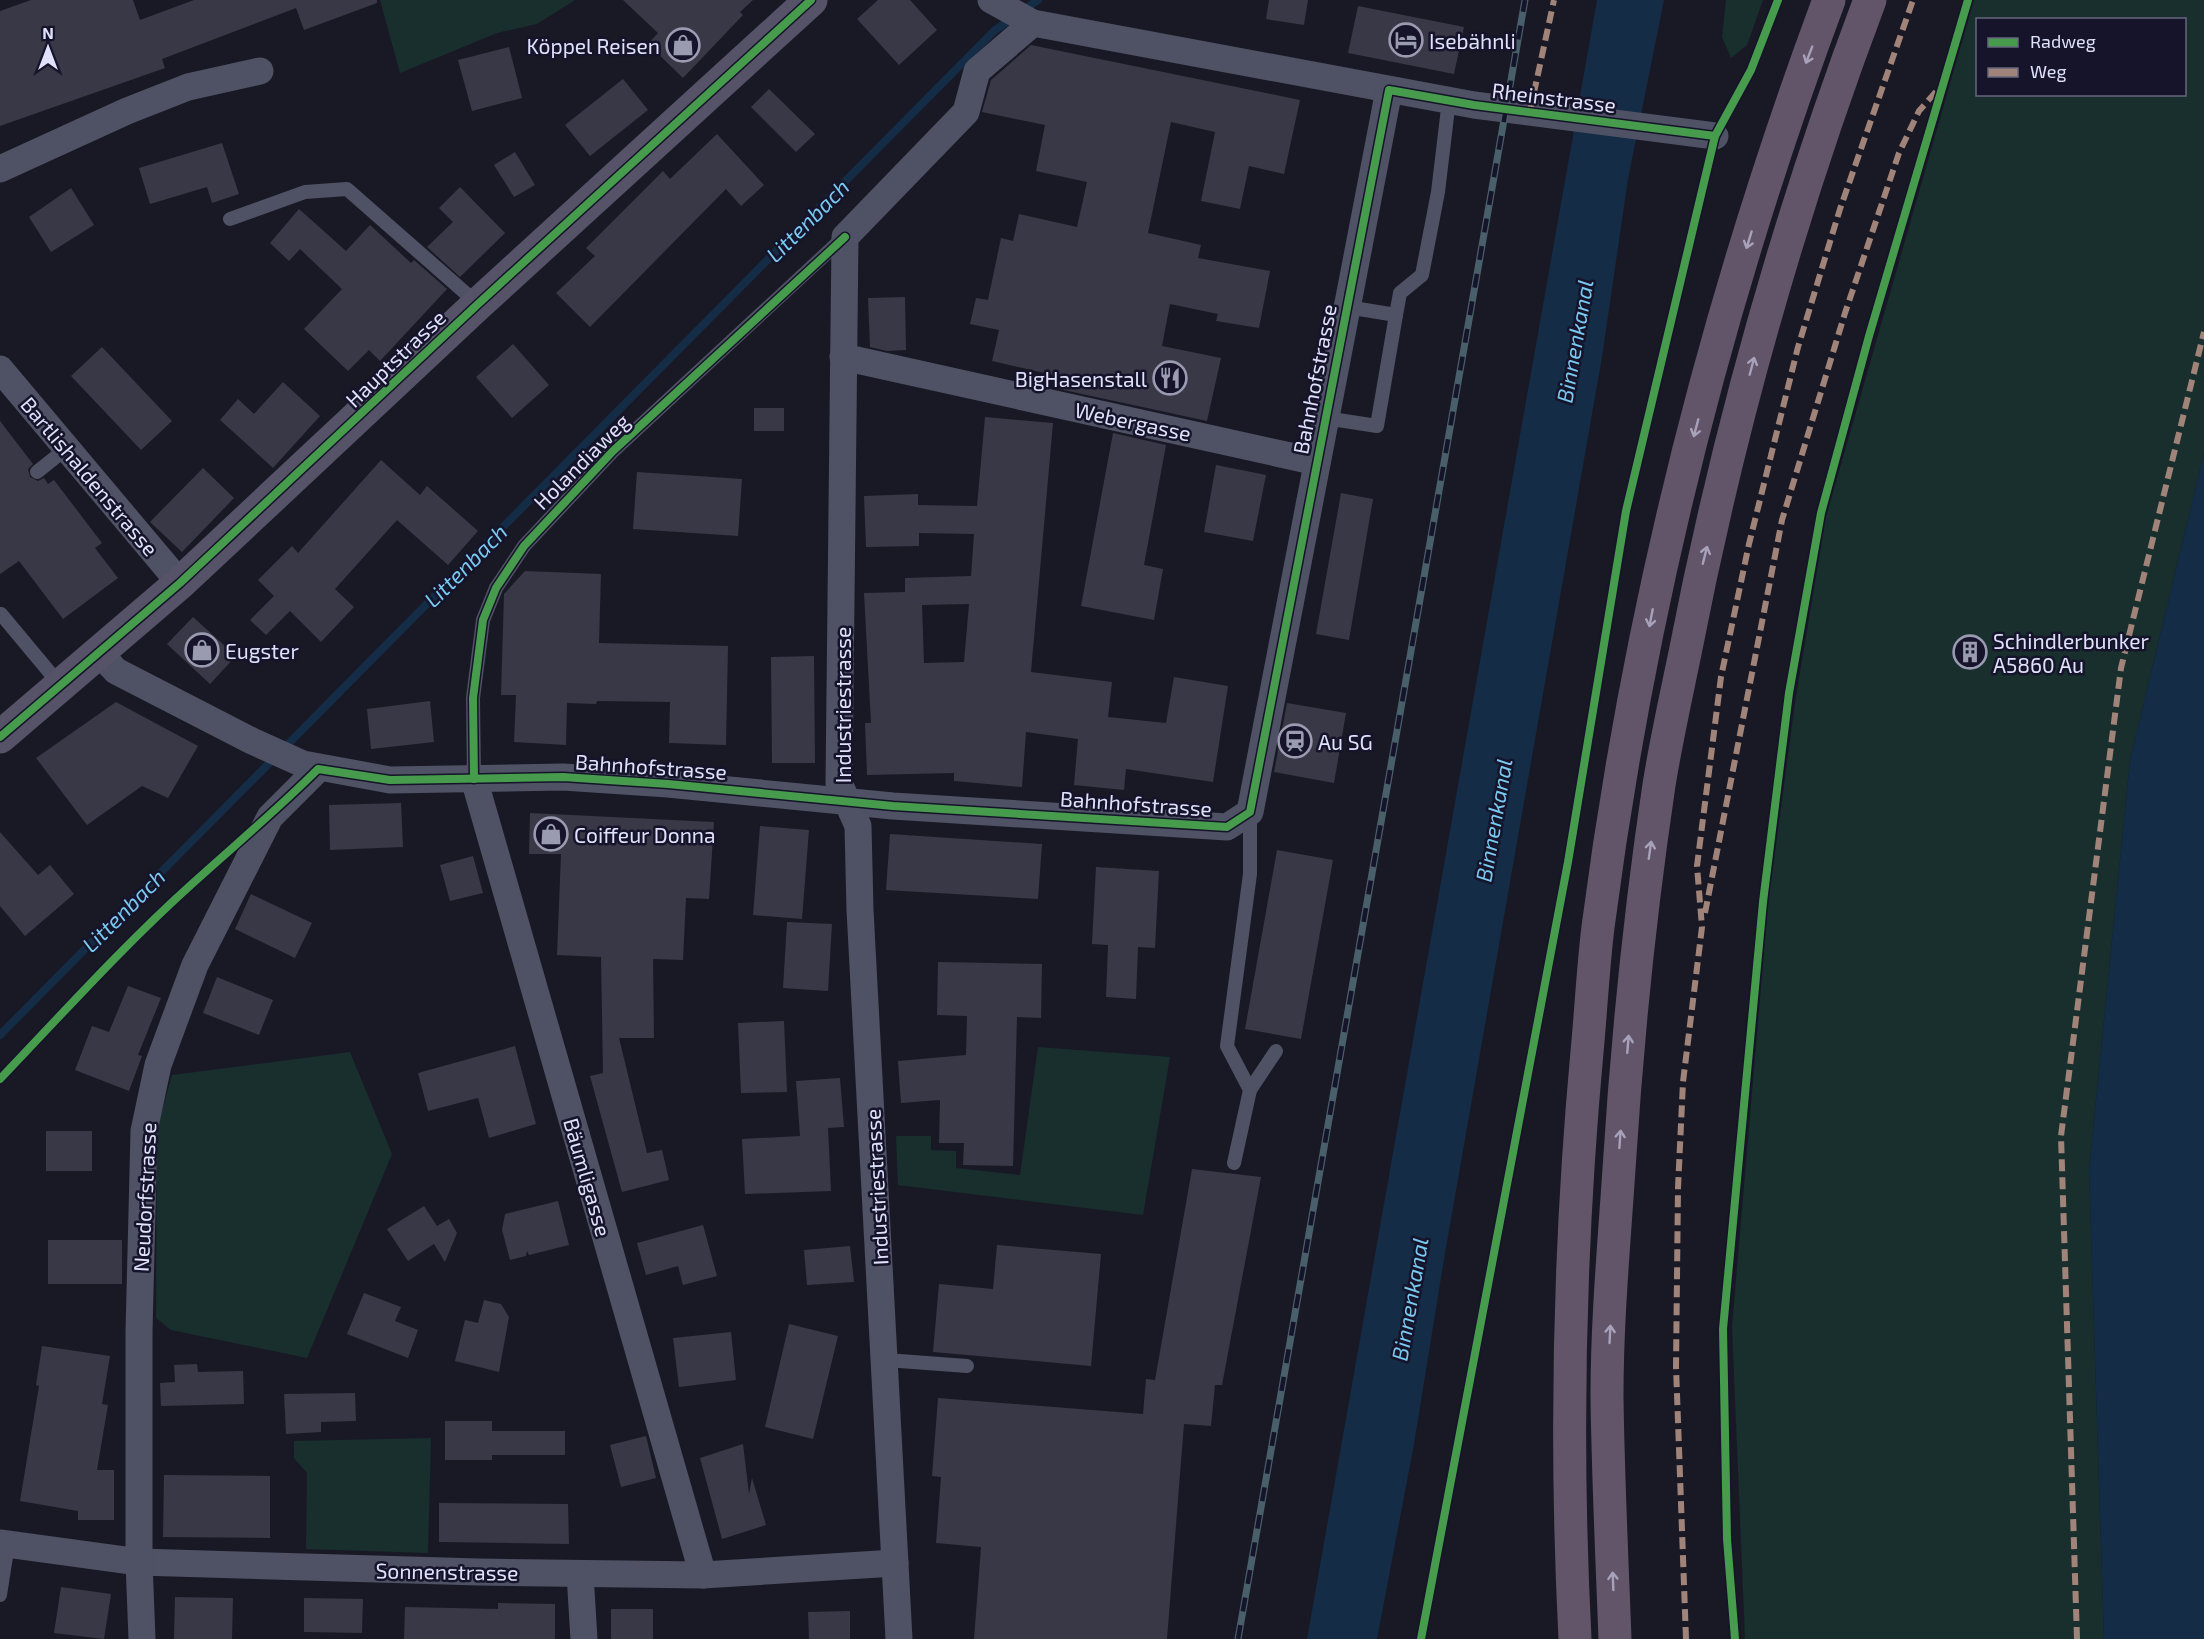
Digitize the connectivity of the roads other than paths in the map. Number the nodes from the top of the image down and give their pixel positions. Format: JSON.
{"nodes":[{"id":1,"x":811,"y":0,"type":"edge"},
{"id":2,"x":1829,"y":0,"type":"edge"},
{"id":3,"x":1870,"y":0,"type":"edge"},
{"id":4,"x":998,"y":3,"type":"edge"},
{"id":5,"x":1033,"y":23,"type":"junction"},
{"id":6,"x":260,"y":71,"type":"dead end"},
{"id":7,"x":1389,"y":90,"type":"junction"},
{"id":8,"x":1449,"y":100,"type":"junction"},
{"id":9,"x":1715,"y":136,"type":"dead end"},
{"id":10,"x":0,"y":169,"type":"edge"},
{"id":11,"x":230,"y":219,"type":"dead end"},
{"id":12,"x":845,"y":237,"type":"junction"},
{"id":13,"x":478,"y":304,"type":"junction"},
{"id":14,"x":1347,"y":306,"type":"junction"},
{"id":15,"x":1396,"y":315,"type":"junction"},
{"id":16,"x":843,"y":357,"type":"junction"},
{"id":17,"x":0,"y":369,"type":"edge"},
{"id":18,"x":1325,"y":418,"type":"junction"},
{"id":19,"x":67,"y":448,"type":"junction"},
{"id":20,"x":1317,"y":462,"type":"junction"},
{"id":21,"x":37,"y":472,"type":"dead end"},
{"id":22,"x":180,"y":583,"type":"junction"},
{"id":23,"x":1,"y":614,"type":"edge"},
{"id":24,"x":100,"y":654,"type":"junction"},
{"id":25,"x":61,"y":686,"type":"junction"},
{"id":26,"x":3,"y":727,"type":"edge"},
{"id":27,"x":310,"y":767,"type":"junction"},
{"id":28,"x":474,"y":779,"type":"junction"},
{"id":29,"x":845,"y":801,"type":"junction"},
{"id":30,"x":1250,"y":812,"type":"junction"},
{"id":31,"x":1276,"y":1050,"type":"dead end"},
{"id":32,"x":1250,"y":1090,"type":"junction"},
{"id":33,"x":1234,"y":1163,"type":"dead end"},
{"id":34,"x":886,"y":1360,"type":"junction"},
{"id":35,"x":967,"y":1365,"type":"dead end"},
{"id":36,"x":4,"y":1543,"type":"edge"},
{"id":37,"x":138,"y":1562,"type":"junction"},
{"id":38,"x":895,"y":1563,"type":"junction"},
{"id":39,"x":580,"y":1574,"type":"junction"},
{"id":40,"x":703,"y":1575,"type":"junction"},
{"id":41,"x":0,"y":1595,"type":"edge"},
{"id":42,"x":142,"y":1639,"type":"edge"},
{"id":43,"x":584,"y":1639,"type":"edge"},
{"id":44,"x":899,"y":1639,"type":"edge"},
{"id":45,"x":1575,"y":1639,"type":"edge"},
{"id":46,"x":1615,"y":1639,"type":"edge"}],
"edges":[{"from":1,"to":13,"type":"main road","name":"Hauptstrasse"},
{"from":2,"to":45,"type":"highway","one_way":true},
{"from":46,"to":3,"type":"highway","one_way":true},
{"from":4,"to":5,"type":"street","name":"Rheinstrasse"},
{"from":5,"to":7,"type":"street","name":"Rheinstrasse"},
{"from":5,"to":12,"type":"street"},
{"from":6,"to":10,"type":"street"},
{"from":7,"to":8,"type":"street","name":"Rheinstrasse"},
{"from":7,"to":14,"type":"street","name":"Bahnhofstrasse"},
{"from":8,"to":9,"type":"street","name":"Rheinstrasse"},
{"from":8,"to":15,"type":"lane"},
{"from":11,"to":13,"type":"lane"},
{"from":12,"to":16,"type":"street","name":"Industriestrasse"},
{"from":12,"to":28,"type":"lane","name":"Holandiaweg"},
{"from":13,"to":22,"type":"main road","name":"Hauptstrasse"},
{"from":14,"to":15,"type":"lane"},
{"from":14,"to":18,"type":"street","name":"Bahnhofstrasse"},
{"from":15,"to":18,"type":"lane"},
{"from":16,"to":20,"type":"street","name":"Webergasse"},
{"from":16,"to":29,"type":"street","name":"Industriestrasse"},
{"from":17,"to":19,"type":"street","name":"Bartlishaldenstrasse"},
{"from":18,"to":20,"type":"street","name":"Bahnhofstrasse"},
{"from":19,"to":21,"type":"lane"},
{"from":19,"to":22,"type":"street","name":"Bartlishaldenstrasse"},
{"from":20,"to":30,"type":"street","name":"Bahnhofstrasse"},
{"from":22,"to":24,"type":"main road","name":"Hauptstrasse"},
{"from":23,"to":25,"type":"lane"},
{"from":24,"to":25,"type":"main road","name":"Hauptstrasse"},
{"from":24,"to":27,"type":"street","name":"Bahnhofstrasse"},
{"from":25,"to":26,"type":"main road","name":"Hauptstrasse"},
{"from":27,"to":28,"type":"street","name":"Bahnhofstrasse"},
{"from":27,"to":37,"type":"street","name":"Neudorfstrasse"},
{"from":28,"to":29,"type":"street","name":"Bahnhofstrasse"},
{"from":28,"to":40,"type":"street","name":"Bäumligasse"},
{"from":29,"to":30,"type":"street","name":"Bahnhofstrasse"},
{"from":29,"to":34,"type":"street","name":"Industriestrasse"},
{"from":30,"to":32,"type":"lane"},
{"from":31,"to":32,"type":"lane"},
{"from":32,"to":33,"type":"lane"},
{"from":34,"to":35,"type":"lane"},
{"from":34,"to":38,"type":"street","name":"Industriestrasse"},
{"from":36,"to":37,"type":"street","name":"Sonnenstrasse"},
{"from":36,"to":41,"type":"lane"},
{"from":37,"to":39,"type":"street","name":"Sonnenstrasse"},
{"from":37,"to":42,"type":"street","name":"Neudorfstrasse"},
{"from":38,"to":40,"type":"street","name":"Sonnenstrasse"},
{"from":38,"to":44,"type":"street","name":"Industriestrasse"},
{"from":39,"to":40,"type":"street","name":"Sonnenstrasse"},
{"from":39,"to":43,"type":"street"}]}
